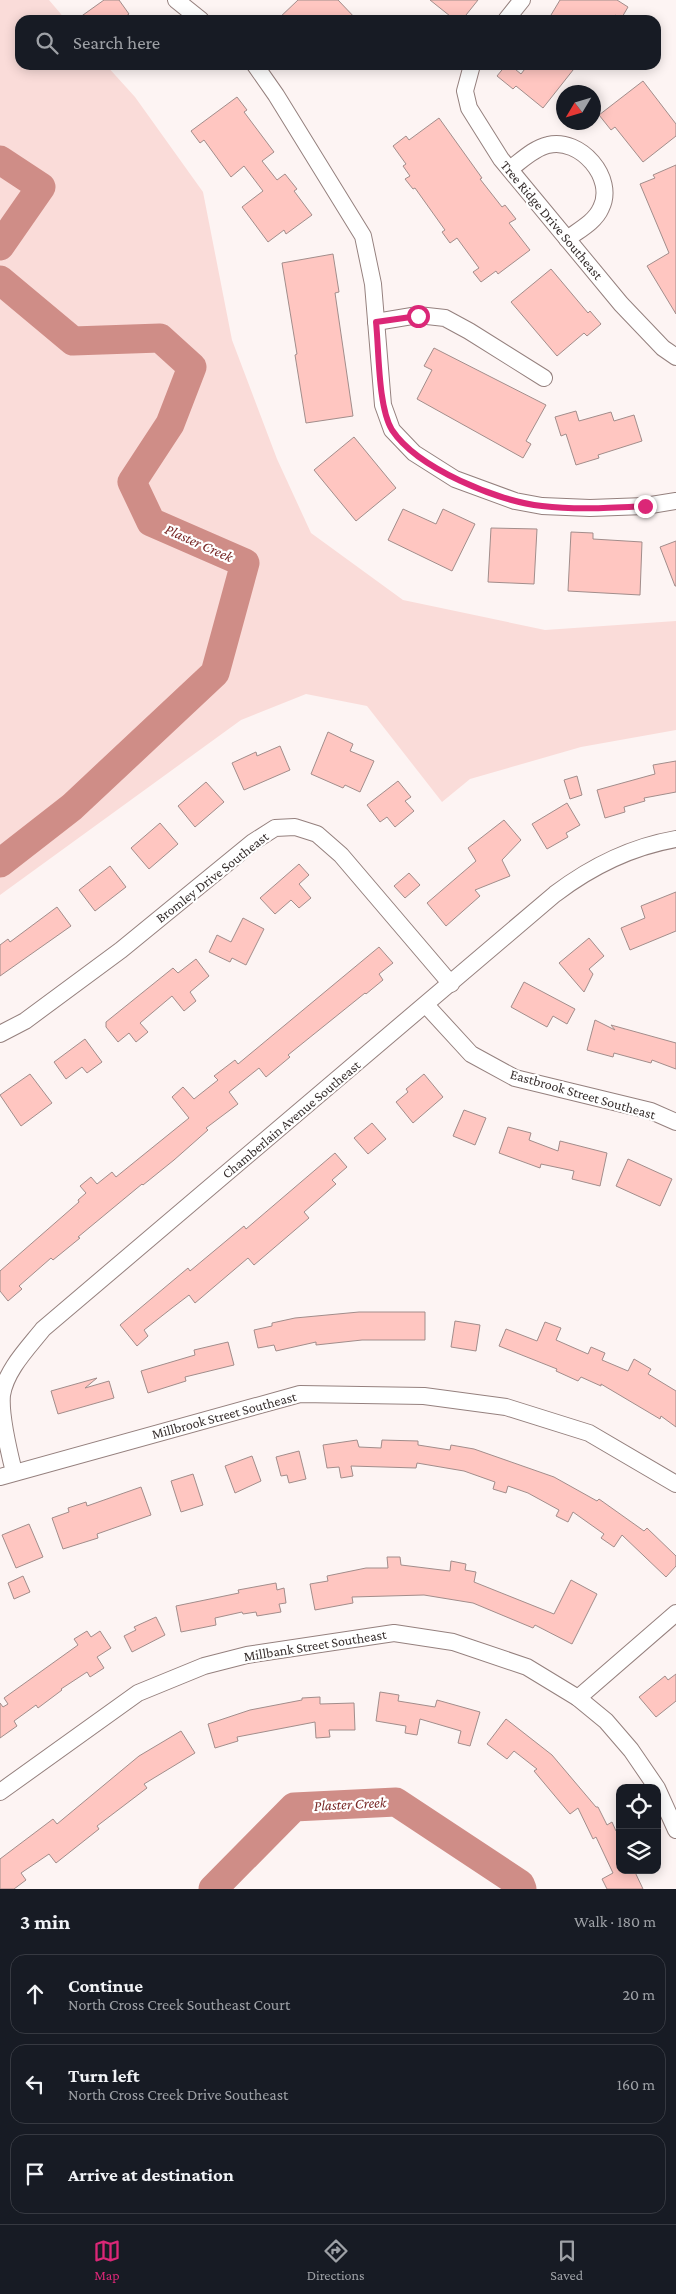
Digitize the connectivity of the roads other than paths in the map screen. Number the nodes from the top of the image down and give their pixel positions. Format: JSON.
{"nodes":[{"id":1,"x":176,"y":0,"type":"edge"},
{"id":2,"x":522,"y":0,"type":"edge"},
{"id":3,"x":194,"y":15,"type":"edge"},
{"id":4,"x":510,"y":15,"type":"edge"},
{"id":5,"x":258,"y":70,"type":"edge"},
{"id":6,"x":471,"y":70,"type":"edge"},
{"id":7,"x":510,"y":169,"type":"junction"},
{"id":8,"x":568,"y":239,"type":"junction"},
{"id":9,"x":376,"y":322,"type":"junction"},
{"id":10,"x":676,"y":357,"type":"edge"},
{"id":11,"x":544,"y":378,"type":"dead end"},
{"id":12,"x":676,"y":501,"type":"edge"},
{"id":13,"x":676,"y":839,"type":"edge"},
{"id":14,"x":451,"y":984,"type":"junction"},
{"id":15,"x":426,"y":1005,"type":"junction"},
{"id":16,"x":0,"y":1034,"type":"edge"},
{"id":17,"x":676,"y":1122,"type":"edge"},
{"id":18,"x":7,"y":1474,"type":"edge"},
{"id":19,"x":676,"y":1484,"type":"edge"},
{"id":20,"x":676,"y":1613,"type":"edge"},
{"id":21,"x":578,"y":1698,"type":"junction"},
{"id":22,"x":0,"y":1792,"type":"edge"},
{"id":23,"x":676,"y":1830,"type":"edge"}],
"edges":[{"from":1,"to":3,"type":"street"},
{"from":2,"to":4,"type":"street"},
{"from":5,"to":9,"type":"street"},
{"from":6,"to":7,"type":"street","name":"Tree Ridge Drive Southeast"},
{"from":7,"to":8,"type":"street","name":"Tree Ridge Drive Southeast"},
{"from":7,"to":8,"type":"street"},
{"from":8,"to":10,"type":"street","name":"Tree Ridge Drive Southeast"},
{"from":9,"to":11,"type":"street"},
{"from":9,"to":12,"type":"street"},
{"from":13,"to":14,"type":"street","name":"Chamberlain Avenue Southeast"},
{"from":14,"to":15,"type":"street","name":"Chamberlain Avenue Southeast"},
{"from":14,"to":16,"type":"street","name":"Bromley Drive Southeast"},
{"from":15,"to":17,"type":"street","name":"Eastbrook Street Southeast"},
{"from":15,"to":18,"type":"street","name":"Chamberlain Avenue Southeast"},
{"from":18,"to":19,"type":"street","name":"Millbrook Street Southeast"},
{"from":20,"to":21,"type":"street"},
{"from":21,"to":22,"type":"street","name":"Millbank Street Southeast"},
{"from":21,"to":23,"type":"street","name":"Millbank Street Southeast"}]}
